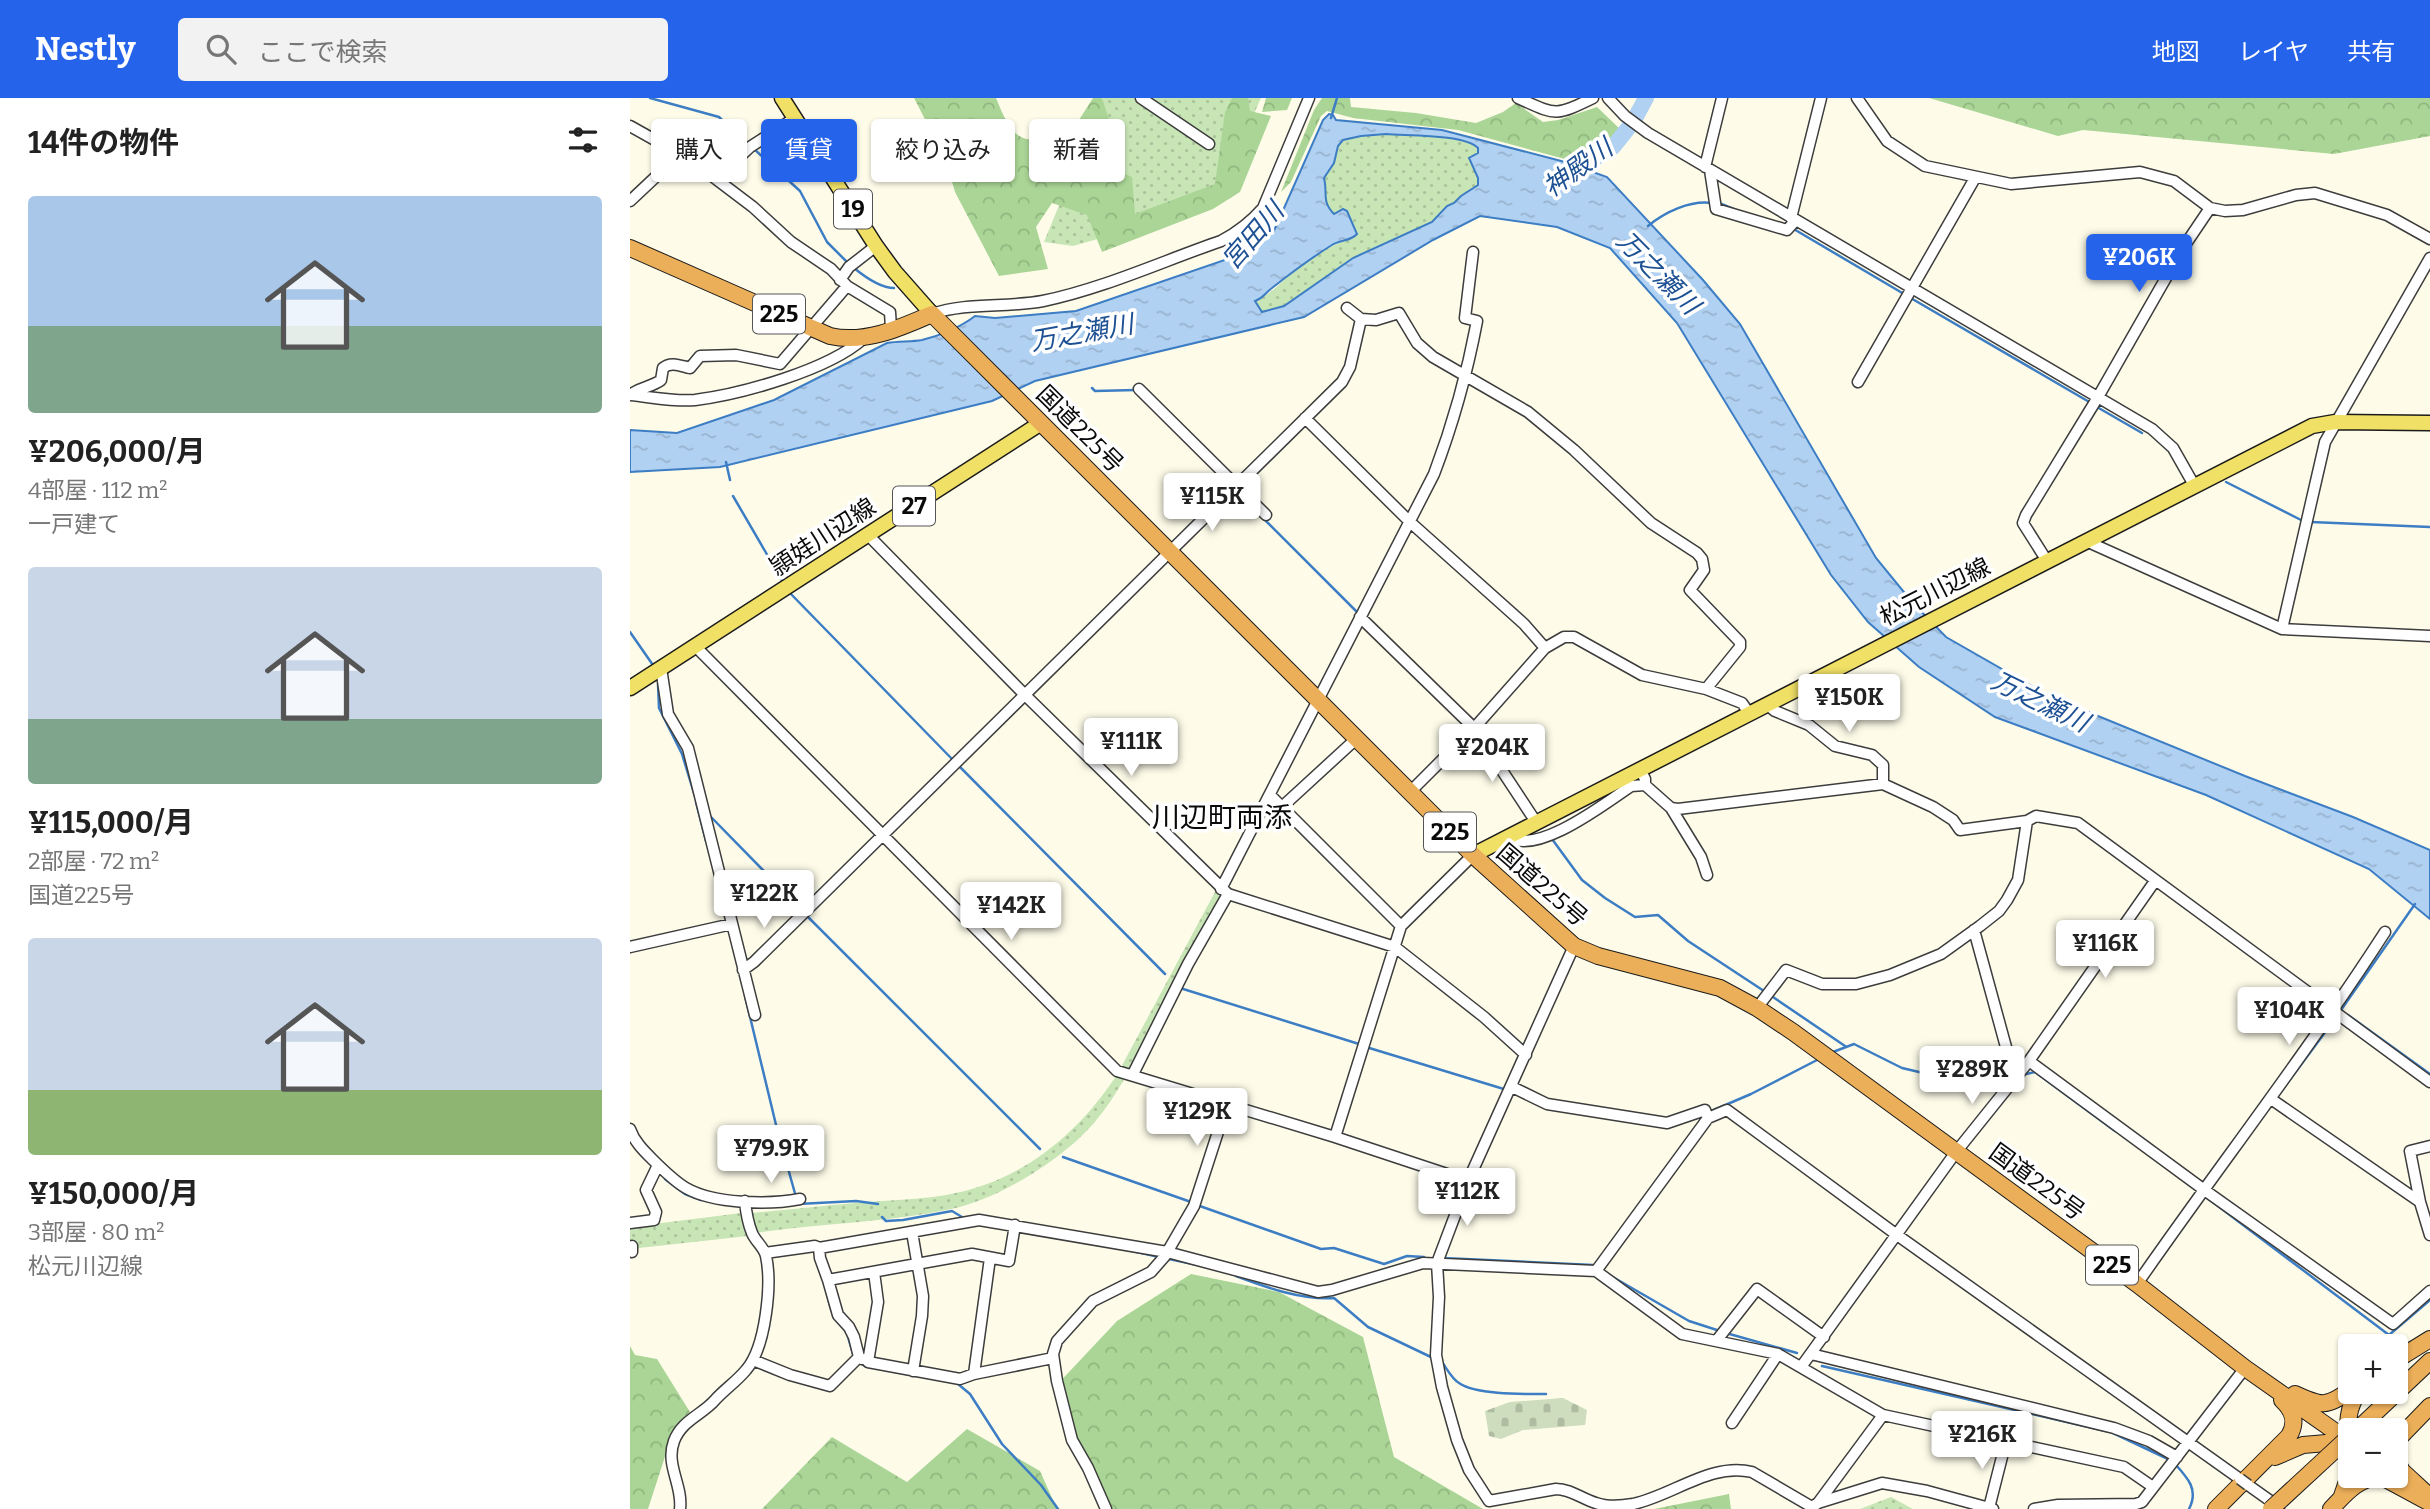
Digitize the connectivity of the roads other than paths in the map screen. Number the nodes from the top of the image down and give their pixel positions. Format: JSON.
{"nodes":[{"id":1,"x":782,"y":98,"type":"edge"},
{"id":2,"x":1142,"y":98,"type":"edge"},
{"id":3,"x":1309,"y":98,"type":"edge"},
{"id":4,"x":1518,"y":98,"type":"edge"},
{"id":5,"x":1592,"y":98,"type":"edge"},
{"id":6,"x":1608,"y":98,"type":"edge"},
{"id":7,"x":1722,"y":98,"type":"edge"},
{"id":8,"x":1821,"y":98,"type":"edge"},
{"id":9,"x":1857,"y":98,"type":"edge"},
{"id":10,"x":795,"y":118,"type":"junction"},
{"id":11,"x":630,"y":126,"type":"edge"},
{"id":12,"x":651,"y":138,"type":"edge"},
{"id":13,"x":1209,"y":144,"type":"dead end"},
{"id":14,"x":747,"y":150,"type":"edge"},
{"id":15,"x":1708,"y":168,"type":"junction"},
{"id":16,"x":1975,"y":178,"type":"junction"},
{"id":17,"x":651,"y":181,"type":"edge"},
{"id":18,"x":720,"y":182,"type":"edge"},
{"id":19,"x":630,"y":201,"type":"edge"},
{"id":20,"x":2210,"y":208,"type":"junction"},
{"id":21,"x":1792,"y":223,"type":"junction"},
{"id":22,"x":2430,"y":239,"type":"edge"},
{"id":23,"x":876,"y":246,"type":"junction"},
{"id":24,"x":630,"y":248,"type":"edge"},
{"id":25,"x":1473,"y":252,"type":"dead end"},
{"id":26,"x":2430,"y":258,"type":"edge"},
{"id":27,"x":843,"y":283,"type":"junction"},
{"id":28,"x":1909,"y":293,"type":"junction"},
{"id":29,"x":1347,"y":308,"type":"dead end"},
{"id":30,"x":932,"y":314,"type":"junction"},
{"id":31,"x":1361,"y":319,"type":"junction"},
{"id":32,"x":811,"y":328,"type":"junction"},
{"id":33,"x":891,"y":329,"type":"junction"},
{"id":34,"x":863,"y":339,"type":"junction"},
{"id":35,"x":1466,"y":377,"type":"junction"},
{"id":36,"x":1858,"y":382,"type":"dead end"},
{"id":37,"x":1139,"y":389,"type":"dead end"},
{"id":38,"x":630,"y":395,"type":"edge"},
{"id":39,"x":2095,"y":402,"type":"junction"},
{"id":40,"x":1305,"y":418,"type":"junction"},
{"id":41,"x":2335,"y":422,"type":"junction"},
{"id":42,"x":1041,"y":423,"type":"junction"},
{"id":43,"x":2430,"y":423,"type":"edge"},
{"id":44,"x":2194,"y":485,"type":"junction"},
{"id":45,"x":1234,"y":488,"type":"junction"},
{"id":46,"x":1266,"y":515,"type":"dead end"},
{"id":47,"x":1410,"y":522,"type":"junction"},
{"id":48,"x":868,"y":535,"type":"junction"},
{"id":49,"x":2086,"y":541,"type":"junction"},
{"id":50,"x":1171,"y":553,"type":"junction"},
{"id":51,"x":2047,"y":561,"type":"junction"},
{"id":52,"x":1360,"y":617,"type":"junction"},
{"id":53,"x":2282,"y":629,"type":"junction"},
{"id":54,"x":2430,"y":636,"type":"edge"},
{"id":55,"x":695,"y":646,"type":"junction"},
{"id":56,"x":1545,"y":648,"type":"junction"},
{"id":57,"x":657,"y":670,"type":"junction"},
{"id":58,"x":630,"y":688,"type":"edge"},
{"id":59,"x":1706,"y":689,"type":"junction"},
{"id":60,"x":1025,"y":695,"type":"junction"},
{"id":61,"x":1318,"y":700,"type":"junction"},
{"id":62,"x":1766,"y":705,"type":"junction"},
{"id":63,"x":1749,"y":713,"type":"junction"},
{"id":64,"x":1475,"y":727,"type":"junction"},
{"id":65,"x":1356,"y":739,"type":"junction"},
{"id":66,"x":1640,"y":769,"type":"junction"},
{"id":67,"x":1883,"y":784,"type":"junction"},
{"id":68,"x":1645,"y":785,"type":"junction"},
{"id":69,"x":1410,"y":792,"type":"junction"},
{"id":70,"x":1270,"y":795,"type":"junction"},
{"id":71,"x":1283,"y":806,"type":"junction"},
{"id":72,"x":1671,"y":808,"type":"junction"},
{"id":73,"x":1536,"y":821,"type":"junction"},
{"id":74,"x":2027,"y":821,"type":"junction"},
{"id":75,"x":883,"y":835,"type":"junction"},
{"id":76,"x":1508,"y":836,"type":"junction"},
{"id":77,"x":1473,"y":855,"type":"junction"},
{"id":78,"x":1707,"y":875,"type":"dead end"},
{"id":79,"x":2155,"y":881,"type":"junction"},
{"id":80,"x":1224,"y":892,"type":"junction"},
{"id":81,"x":729,"y":925,"type":"junction"},
{"id":82,"x":1401,"y":926,"type":"junction"},
{"id":83,"x":1974,"y":930,"type":"junction"},
{"id":84,"x":2385,"y":932,"type":"dead end"},
{"id":85,"x":1574,"y":946,"type":"junction"},
{"id":86,"x":630,"y":947,"type":"edge"},
{"id":87,"x":1395,"y":947,"type":"junction"},
{"id":88,"x":743,"y":970,"type":"junction"},
{"id":89,"x":1764,"y":998,"type":"junction"},
{"id":90,"x":2333,"y":1013,"type":"junction"},
{"id":91,"x":755,"y":1015,"type":"dead end"},
{"id":92,"x":1526,"y":1055,"type":"junction"},
{"id":93,"x":2029,"y":1061,"type":"junction"},
{"id":94,"x":1133,"y":1074,"type":"junction"},
{"id":95,"x":2014,"y":1077,"type":"junction"},
{"id":96,"x":2430,"y":1082,"type":"edge"},
{"id":97,"x":1511,"y":1090,"type":"junction"},
{"id":98,"x":2273,"y":1100,"type":"junction"},
{"id":99,"x":1227,"y":1104,"type":"junction"},
{"id":100,"x":1707,"y":1115,"type":"junction"},
{"id":101,"x":630,"y":1129,"type":"edge"},
{"id":102,"x":1335,"y":1137,"type":"junction"},
{"id":103,"x":2430,"y":1146,"type":"edge"},
{"id":104,"x":1956,"y":1152,"type":"junction"},
{"id":105,"x":656,"y":1167,"type":"junction"},
{"id":106,"x":1468,"y":1181,"type":"junction"},
{"id":107,"x":2203,"y":1189,"type":"junction"},
{"id":108,"x":800,"y":1199,"type":"dead end"},
{"id":109,"x":2420,"y":1202,"type":"junction"},
{"id":110,"x":745,"y":1206,"type":"junction"},
{"id":111,"x":630,"y":1223,"type":"edge"},
{"id":112,"x":1015,"y":1225,"type":"junction"},
{"id":113,"x":912,"y":1232,"type":"junction"},
{"id":114,"x":2430,"y":1234,"type":"edge"},
{"id":115,"x":1897,"y":1235,"type":"junction"},
{"id":116,"x":820,"y":1248,"type":"junction"},
{"id":117,"x":765,"y":1253,"type":"junction"},
{"id":118,"x":1165,"y":1256,"type":"junction"},
{"id":119,"x":990,"y":1258,"type":"junction"},
{"id":120,"x":1437,"y":1263,"type":"junction"},
{"id":121,"x":918,"y":1265,"type":"junction"},
{"id":122,"x":1596,"y":1271,"type":"junction"},
{"id":123,"x":874,"y":1272,"type":"junction"},
{"id":124,"x":828,"y":1280,"type":"junction"},
{"id":125,"x":2137,"y":1284,"type":"junction"},
{"id":126,"x":2430,"y":1291,"type":"edge"},
{"id":127,"x":1721,"y":1335,"type":"junction"},
{"id":128,"x":1824,"y":1337,"type":"junction"},
{"id":129,"x":2430,"y":1339,"type":"edge"},
{"id":130,"x":2408,"y":1353,"type":"edge"},
{"id":131,"x":1778,"y":1354,"type":"junction"},
{"id":132,"x":1811,"y":1354,"type":"junction"},
{"id":133,"x":1053,"y":1358,"type":"junction"},
{"id":134,"x":753,"y":1360,"type":"junction"},
{"id":135,"x":863,"y":1360,"type":"junction"},
{"id":136,"x":2430,"y":1361,"type":"edge"},
{"id":137,"x":1801,"y":1367,"type":"junction"},
{"id":138,"x":914,"y":1371,"type":"junction"},
{"id":139,"x":2251,"y":1372,"type":"junction"},
{"id":140,"x":2430,"y":1373,"type":"edge"},
{"id":141,"x":974,"y":1374,"type":"junction"},
{"id":142,"x":2338,"y":1399,"type":"edge"},
{"id":143,"x":2430,"y":1406,"type":"edge"},
{"id":144,"x":1883,"y":1415,"type":"junction"},
{"id":145,"x":2373,"y":1418,"type":"edge"},
{"id":146,"x":2377,"y":1418,"type":"edge"},
{"id":147,"x":2417,"y":1418,"type":"junction"},
{"id":148,"x":1732,"y":1423,"type":"dead end"},
{"id":149,"x":2408,"y":1423,"type":"edge"},
{"id":150,"x":2338,"y":1427,"type":"edge"},
{"id":151,"x":2408,"y":1430,"type":"edge"},
{"id":152,"x":2338,"y":1440,"type":"edge"},
{"id":153,"x":2006,"y":1441,"type":"junction"},
{"id":154,"x":2188,"y":1442,"type":"junction"},
{"id":155,"x":2338,"y":1451,"type":"edge"},
{"id":156,"x":2338,"y":1453,"type":"edge"},
{"id":157,"x":2174,"y":1461,"type":"junction"},
{"id":158,"x":2408,"y":1477,"type":"edge"},
{"id":159,"x":2248,"y":1478,"type":"junction"},
{"id":160,"x":2408,"y":1484,"type":"edge"},
{"id":161,"x":2154,"y":1487,"type":"junction"},
{"id":162,"x":2430,"y":1500,"type":"edge"},
{"id":163,"x":1818,"y":1503,"type":"junction"},
{"id":164,"x":2336,"y":1503,"type":"edge"},
{"id":165,"x":1991,"y":1508,"type":"edge"},
{"id":166,"x":680,"y":1509,"type":"edge"},
{"id":167,"x":1106,"y":1509,"type":"edge"},
{"id":168,"x":2034,"y":1509,"type":"edge"},
{"id":169,"x":2216,"y":1509,"type":"edge"},
{"id":170,"x":2271,"y":1509,"type":"edge"},
{"id":171,"x":2282,"y":1509,"type":"edge"}],
"edges":[{"from":1,"to":10,"type":"main road","number":"19"},
{"from":2,"to":13,"type":"street"},
{"from":3,"to":30,"type":"street"},
{"from":4,"to":5,"type":"street"},
{"from":6,"to":15,"type":"street"},
{"from":7,"to":15,"type":"street"},
{"from":8,"to":21,"type":"street"},
{"from":9,"to":16,"type":"street"},
{"from":10,"to":14,"type":"street"},
{"from":10,"to":23,"type":"main road","number":"19"},
{"from":11,"to":12,"type":"street"},
{"from":15,"to":21,"type":"street"},
{"from":15,"to":21,"type":"street"},
{"from":16,"to":20,"type":"street"},
{"from":16,"to":28,"type":"street"},
{"from":17,"to":19,"type":"street"},
{"from":18,"to":27,"type":"street"},
{"from":20,"to":22,"type":"street"},
{"from":20,"to":39,"type":"street"},
{"from":21,"to":28,"type":"street"},
{"from":23,"to":27,"type":"street"},
{"from":23,"to":30,"type":"main road","number":"19"},
{"from":24,"to":32,"type":"highway","number":"225"},
{"from":25,"to":35,"type":"street"},
{"from":26,"to":41,"type":"street"},
{"from":27,"to":32,"type":"street"},
{"from":27,"to":33,"type":"street"},
{"from":28,"to":36,"type":"street"},
{"from":28,"to":39,"type":"street"},
{"from":29,"to":31,"type":"street"},
{"from":30,"to":33,"type":"highway","number":"225"},
{"from":30,"to":42,"type":"highway","name":"国道225号","number":"225"},
{"from":31,"to":35,"type":"street"},
{"from":31,"to":40,"type":"street"},
{"from":32,"to":34,"type":"highway","number":"225"},
{"from":32,"to":38,"type":"street"},
{"from":33,"to":34,"type":"highway","number":"225"},
{"from":34,"to":38,"type":"street"},
{"from":35,"to":47,"type":"street"},
{"from":35,"to":59,"type":"street"},
{"from":37,"to":45,"type":"street"},
{"from":39,"to":44,"type":"street"},
{"from":39,"to":51,"type":"street"},
{"from":40,"to":45,"type":"street"},
{"from":40,"to":47,"type":"street"},
{"from":41,"to":43,"type":"main road","name":"松元川辺線"},
{"from":41,"to":44,"type":"main road","name":"松元川辺線"},
{"from":41,"to":53,"type":"street"},
{"from":42,"to":48,"type":"main road","name":"頴娃川辺線","number":"27"},
{"from":42,"to":50,"type":"highway","name":"国道225号","number":"225"},
{"from":44,"to":49,"type":"main road","name":"松元川辺線"},
{"from":45,"to":46,"type":"street"},
{"from":45,"to":50,"type":"street"},
{"from":47,"to":52,"type":"street"},
{"from":47,"to":56,"type":"street"},
{"from":48,"to":55,"type":"main road","name":"頴娃川辺線","number":"27"},
{"from":48,"to":60,"type":"street"},
{"from":49,"to":51,"type":"main road","name":"松元川辺線"},
{"from":49,"to":53,"type":"street"},
{"from":50,"to":60,"type":"street"},
{"from":50,"to":61,"type":"highway","name":"国道225号","number":"225"},
{"from":51,"to":62,"type":"main road","name":"松元川辺線"},
{"from":52,"to":61,"type":"street"},
{"from":52,"to":64,"type":"street"},
{"from":53,"to":54,"type":"street"},
{"from":55,"to":57,"type":"main road","name":"頴娃川辺線","number":"27"},
{"from":55,"to":75,"type":"street"},
{"from":56,"to":59,"type":"street"},
{"from":56,"to":64,"type":"street"},
{"from":57,"to":58,"type":"main road","name":"頴娃川辺線","number":"27"},
{"from":57,"to":81,"type":"street"},
{"from":59,"to":63,"type":"street"},
{"from":60,"to":75,"type":"street"},
{"from":60,"to":80,"type":"street"},
{"from":61,"to":65,"type":"highway","name":"国道225号","number":"225"},
{"from":61,"to":70,"type":"street"},
{"from":62,"to":63,"type":"main road","name":"松元川辺線"},
{"from":62,"to":67,"type":"street"},
{"from":63,"to":66,"type":"main road","name":"松元川辺線"},
{"from":64,"to":69,"type":"street"},
{"from":64,"to":73,"type":"street"},
{"from":65,"to":69,"type":"highway","name":"国道225号","number":"225"},
{"from":65,"to":71,"type":"street"},
{"from":66,"to":68,"type":"street"},
{"from":66,"to":73,"type":"main road","name":"松元川辺線"},
{"from":67,"to":72,"type":"street"},
{"from":67,"to":74,"type":"street"},
{"from":68,"to":72,"type":"street"},
{"from":68,"to":76,"type":"street"},
{"from":69,"to":77,"type":"highway","name":"国道225号","number":"225"},
{"from":70,"to":71,"type":"street"},
{"from":70,"to":80,"type":"street"},
{"from":71,"to":82,"type":"street"},
{"from":72,"to":78,"type":"street"},
{"from":73,"to":76,"type":"main road","name":"松元川辺線"},
{"from":74,"to":79,"type":"street"},
{"from":74,"to":83,"type":"street"},
{"from":75,"to":88,"type":"street"},
{"from":75,"to":94,"type":"street"},
{"from":76,"to":77,"type":"main road","name":"松元川辺線"},
{"from":77,"to":82,"type":"street"},
{"from":77,"to":85,"type":"highway","name":"国道225号","number":"225"},
{"from":79,"to":90,"type":"street"},
{"from":79,"to":93,"type":"street"},
{"from":80,"to":87,"type":"street"},
{"from":80,"to":94,"type":"street"},
{"from":81,"to":86,"type":"street"},
{"from":81,"to":88,"type":"street"},
{"from":82,"to":87,"type":"street"},
{"from":83,"to":89,"type":"street"},
{"from":83,"to":95,"type":"street"},
{"from":84,"to":90,"type":"street"},
{"from":85,"to":89,"type":"highway","name":"国道225号","number":"225"},
{"from":85,"to":92,"type":"street"},
{"from":87,"to":92,"type":"street"},
{"from":87,"to":102,"type":"street"},
{"from":88,"to":91,"type":"street"},
{"from":89,"to":104,"type":"highway","name":"国道225号","number":"225"},
{"from":90,"to":96,"type":"street"},
{"from":90,"to":98,"type":"street"},
{"from":92,"to":97,"type":"street"},
{"from":93,"to":95,"type":"street"},
{"from":93,"to":107,"type":"street"},
{"from":94,"to":99,"type":"street"},
{"from":95,"to":104,"type":"street"},
{"from":97,"to":100,"type":"street"},
{"from":97,"to":106,"type":"street"},
{"from":98,"to":107,"type":"street"},
{"from":98,"to":109,"type":"street"},
{"from":99,"to":102,"type":"street"},
{"from":99,"to":118,"type":"street"},
{"from":100,"to":115,"type":"street"},
{"from":100,"to":122,"type":"street"},
{"from":101,"to":105,"type":"street"},
{"from":102,"to":106,"type":"street"},
{"from":103,"to":109,"type":"street"},
{"from":104,"to":115,"type":"street"},
{"from":104,"to":125,"type":"highway","name":"国道225号","number":"225"},
{"from":105,"to":110,"type":"street"},
{"from":105,"to":111,"type":"street"},
{"from":106,"to":120,"type":"street"},
{"from":107,"to":125,"type":"street"},
{"from":107,"to":126,"type":"street"},
{"from":108,"to":110,"type":"street"},
{"from":109,"to":114,"type":"street"},
{"from":110,"to":117,"type":"street"},
{"from":112,"to":113,"type":"street"},
{"from":112,"to":118,"type":"street"},
{"from":112,"to":119,"type":"street"},
{"from":113,"to":116,"type":"street"},
{"from":113,"to":121,"type":"street"},
{"from":115,"to":128,"type":"street"},
{"from":115,"to":154,"type":"street"},
{"from":116,"to":117,"type":"street"},
{"from":116,"to":124,"type":"street"},
{"from":117,"to":134,"type":"street"},
{"from":118,"to":120,"type":"street"},
{"from":118,"to":133,"type":"street"},
{"from":119,"to":121,"type":"street"},
{"from":119,"to":141,"type":"street"},
{"from":120,"to":122,"type":"street"},
{"from":120,"to":163,"type":"street"},
{"from":121,"to":123,"type":"street"},
{"from":121,"to":138,"type":"street"},
{"from":122,"to":127,"type":"street"},
{"from":123,"to":124,"type":"street"},
{"from":123,"to":135,"type":"street"},
{"from":124,"to":135,"type":"street"},
{"from":125,"to":139,"type":"highway","name":"国道225号","number":"225"},
{"from":127,"to":128,"type":"street"},
{"from":127,"to":131,"type":"street"},
{"from":128,"to":132,"type":"street"},
{"from":129,"to":130,"type":"highway"},
{"from":131,"to":137,"type":"street"},
{"from":131,"to":148,"type":"street"},
{"from":132,"to":137,"type":"street"},
{"from":132,"to":157,"type":"street"},
{"from":133,"to":141,"type":"street"},
{"from":133,"to":167,"type":"street"},
{"from":134,"to":135,"type":"street"},
{"from":134,"to":166,"type":"street"},
{"from":135,"to":138,"type":"street"},
{"from":136,"to":145,"type":"highway"},
{"from":137,"to":144,"type":"street"},
{"from":138,"to":141,"type":"street"},
{"from":139,"to":142,"type":"highway"},
{"from":139,"to":150,"type":"highway","name":"国道225号","number":"225"},
{"from":139,"to":154,"type":"street"},
{"from":139,"to":159,"type":"highway"},
{"from":140,"to":146,"type":"highway"},
{"from":143,"to":147,"type":"highway"},
{"from":144,"to":153,"type":"street"},
{"from":144,"to":163,"type":"street"},
{"from":147,"to":149,"type":"highway"},
{"from":147,"to":151,"type":"highway"},
{"from":152,"to":159,"type":"highway"},
{"from":153,"to":161,"type":"street"},
{"from":153,"to":165,"type":"street"},
{"from":154,"to":157,"type":"street"},
{"from":154,"to":159,"type":"street"},
{"from":155,"to":170,"type":"highway","bridge":true},
{"from":156,"to":171,"type":"highway"},
{"from":157,"to":161,"type":"street"},
{"from":158,"to":162,"type":"highway"},
{"from":159,"to":169,"type":"highway"},
{"from":159,"to":171,"type":"street"},
{"from":160,"to":162,"type":"highway"},
{"from":161,"to":168,"type":"street"},
{"from":162,"to":164,"type":"highway"},
{"from":163,"to":165,"type":"street"}]}
